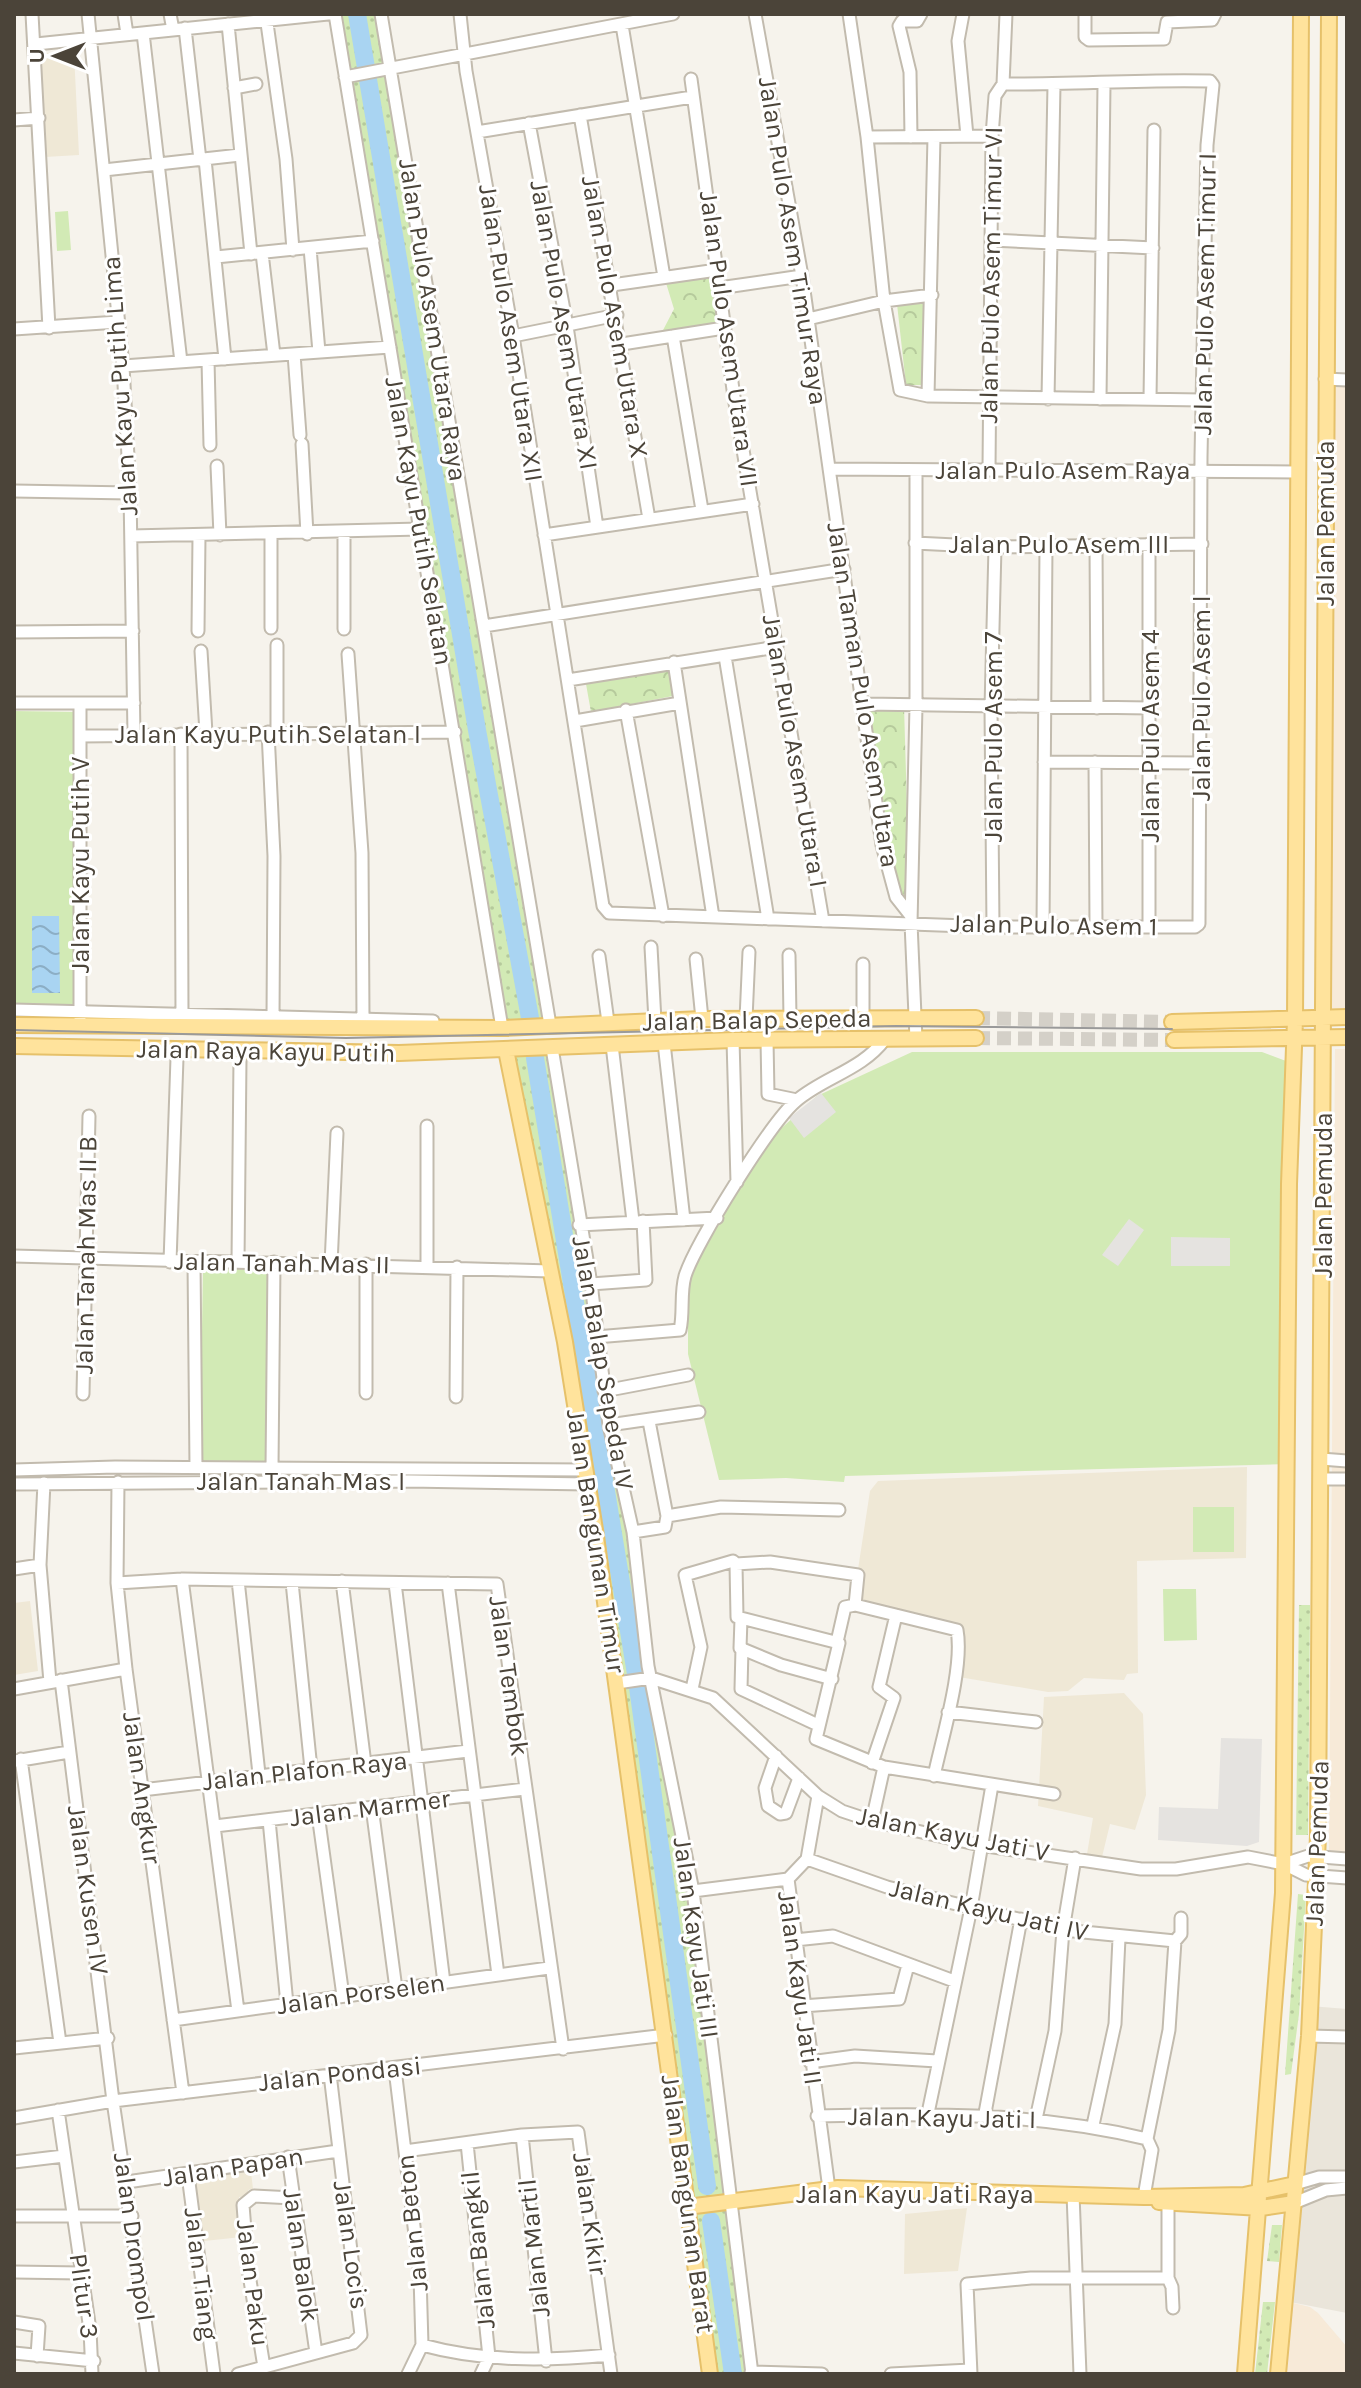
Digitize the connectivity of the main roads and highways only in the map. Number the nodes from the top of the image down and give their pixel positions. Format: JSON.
{"nodes":[{"id":1,"x":1301,"y":14,"type":"edge"},
{"id":2,"x":1329,"y":14,"type":"edge"},
{"id":3,"x":1297,"y":710,"type":"junction"},
{"id":4,"x":1326,"y":711,"type":"junction"},
{"id":5,"x":1324,"y":1017,"type":"junction"},
{"id":6,"x":1347,"y":1017,"type":"edge"},
{"id":7,"x":976,"y":1018,"type":"tunnel mouth"},
{"id":8,"x":1295,"y":1020,"type":"junction"},
{"id":9,"x":655,"y":1021,"type":"junction"},
{"id":10,"x":1172,"y":1022,"type":"tunnel mouth"},
{"id":11,"x":14,"y":1025,"type":"edge"},
{"id":12,"x":507,"y":1028,"type":"joint"},
{"id":13,"x":204,"y":1029,"type":"junction"},
{"id":14,"x":1324,"y":1037,"type":"junction"},
{"id":15,"x":1347,"y":1037,"type":"edge"},
{"id":16,"x":976,"y":1038,"type":"tunnel mouth"},
{"id":17,"x":1174,"y":1040,"type":"tunnel mouth"},
{"id":18,"x":1294,"y":1040,"type":"junction"},
{"id":19,"x":660,"y":1043,"type":"junction"},
{"id":20,"x":14,"y":1046,"type":"edge"},
{"id":21,"x":203,"y":1050,"type":"junction"},
{"id":22,"x":511,"y":1050,"type":"junction"},
{"id":23,"x":666,"y":2035,"type":"joint"},
{"id":24,"x":1295,"y":2184,"type":"junction"},
{"id":25,"x":1144,"y":2197,"type":"junction"},
{"id":26,"x":1262,"y":2200,"type":"junction"},
{"id":27,"x":1294,"y":2203,"type":"junction"},
{"id":28,"x":689,"y":2207,"type":"junction"},
{"id":29,"x":710,"y":2374,"type":"edge"},
{"id":30,"x":1245,"y":2374,"type":"edge"},
{"id":31,"x":1278,"y":2374,"type":"edge"}],
"edges":[{"from":1,"to":3,"type":"main road","name":"Jalan Pemuda"},
{"from":2,"to":4,"type":"main road","name":"Jalan Pemuda"},
{"from":3,"to":4,"type":"main road"},
{"from":3,"to":8,"type":"main road","name":"Jalan Pemuda"},
{"from":4,"to":5,"type":"main road","name":"Jalan Pemuda"},
{"from":5,"to":6,"type":"main road"},
{"from":5,"to":8,"type":"main road"},
{"from":5,"to":14,"type":"main road","name":"Jalan Pemuda"},
{"from":7,"to":9,"type":"main road","name":"Jalan Balap Sepeda"},
{"from":8,"to":10,"type":"main road"},
{"from":8,"to":18,"type":"main road","name":"Jalan Pemuda"},
{"from":9,"to":12,"type":"main road","name":"Jalan Balap Sepeda"},
{"from":9,"to":19,"type":"main road"},
{"from":11,"to":13,"type":"main road","name":"Jalan Raya Kayu Putih"},
{"from":12,"to":13,"type":"main road","name":"Jalan Raya Kayu Putih"},
{"from":13,"to":21,"type":"main road"},
{"from":14,"to":15,"type":"main road"},
{"from":14,"to":18,"type":"main road"},
{"from":14,"to":24,"type":"main road","name":"Jalan Pemuda"},
{"from":16,"to":19,"type":"main road","name":"Jalan Balap Sepeda"},
{"from":17,"to":18,"type":"main road"},
{"from":18,"to":26,"type":"main road","name":"Jalan Pemuda"},
{"from":19,"to":22,"type":"main road","name":"Jalan Balap Sepeda"},
{"from":20,"to":21,"type":"main road","name":"Jalan Raya Kayu Putih"},
{"from":21,"to":22,"type":"main road","name":"Jalan Raya Kayu Putih"},
{"from":22,"to":23,"type":"main road","name":"Jalan Bangunan Timur"},
{"from":23,"to":28,"type":"main road","name":"Jalan Bangunan Barat"},
{"from":24,"to":26,"type":"main road","name":"Jalan Kayu Jati Raya"},
{"from":24,"to":27,"type":"main road","name":"Jalan Pemuda"},
{"from":25,"to":26,"type":"main road","name":"Jalan Kayu Jati Raya"},
{"from":25,"to":26,"type":"main road","name":"Jalan Kayu Jati Raya"},
{"from":25,"to":28,"type":"main road","name":"Jalan Kayu Jati Raya"},
{"from":26,"to":27,"type":"main road","name":"Jalan Kayu Jati Raya"},
{"from":26,"to":30,"type":"main road","name":"Jalan Pemuda"},
{"from":27,"to":31,"type":"main road","name":"Jalan Pemuda"},
{"from":28,"to":29,"type":"main road","name":"Jalan Bangunan Barat"}]}
